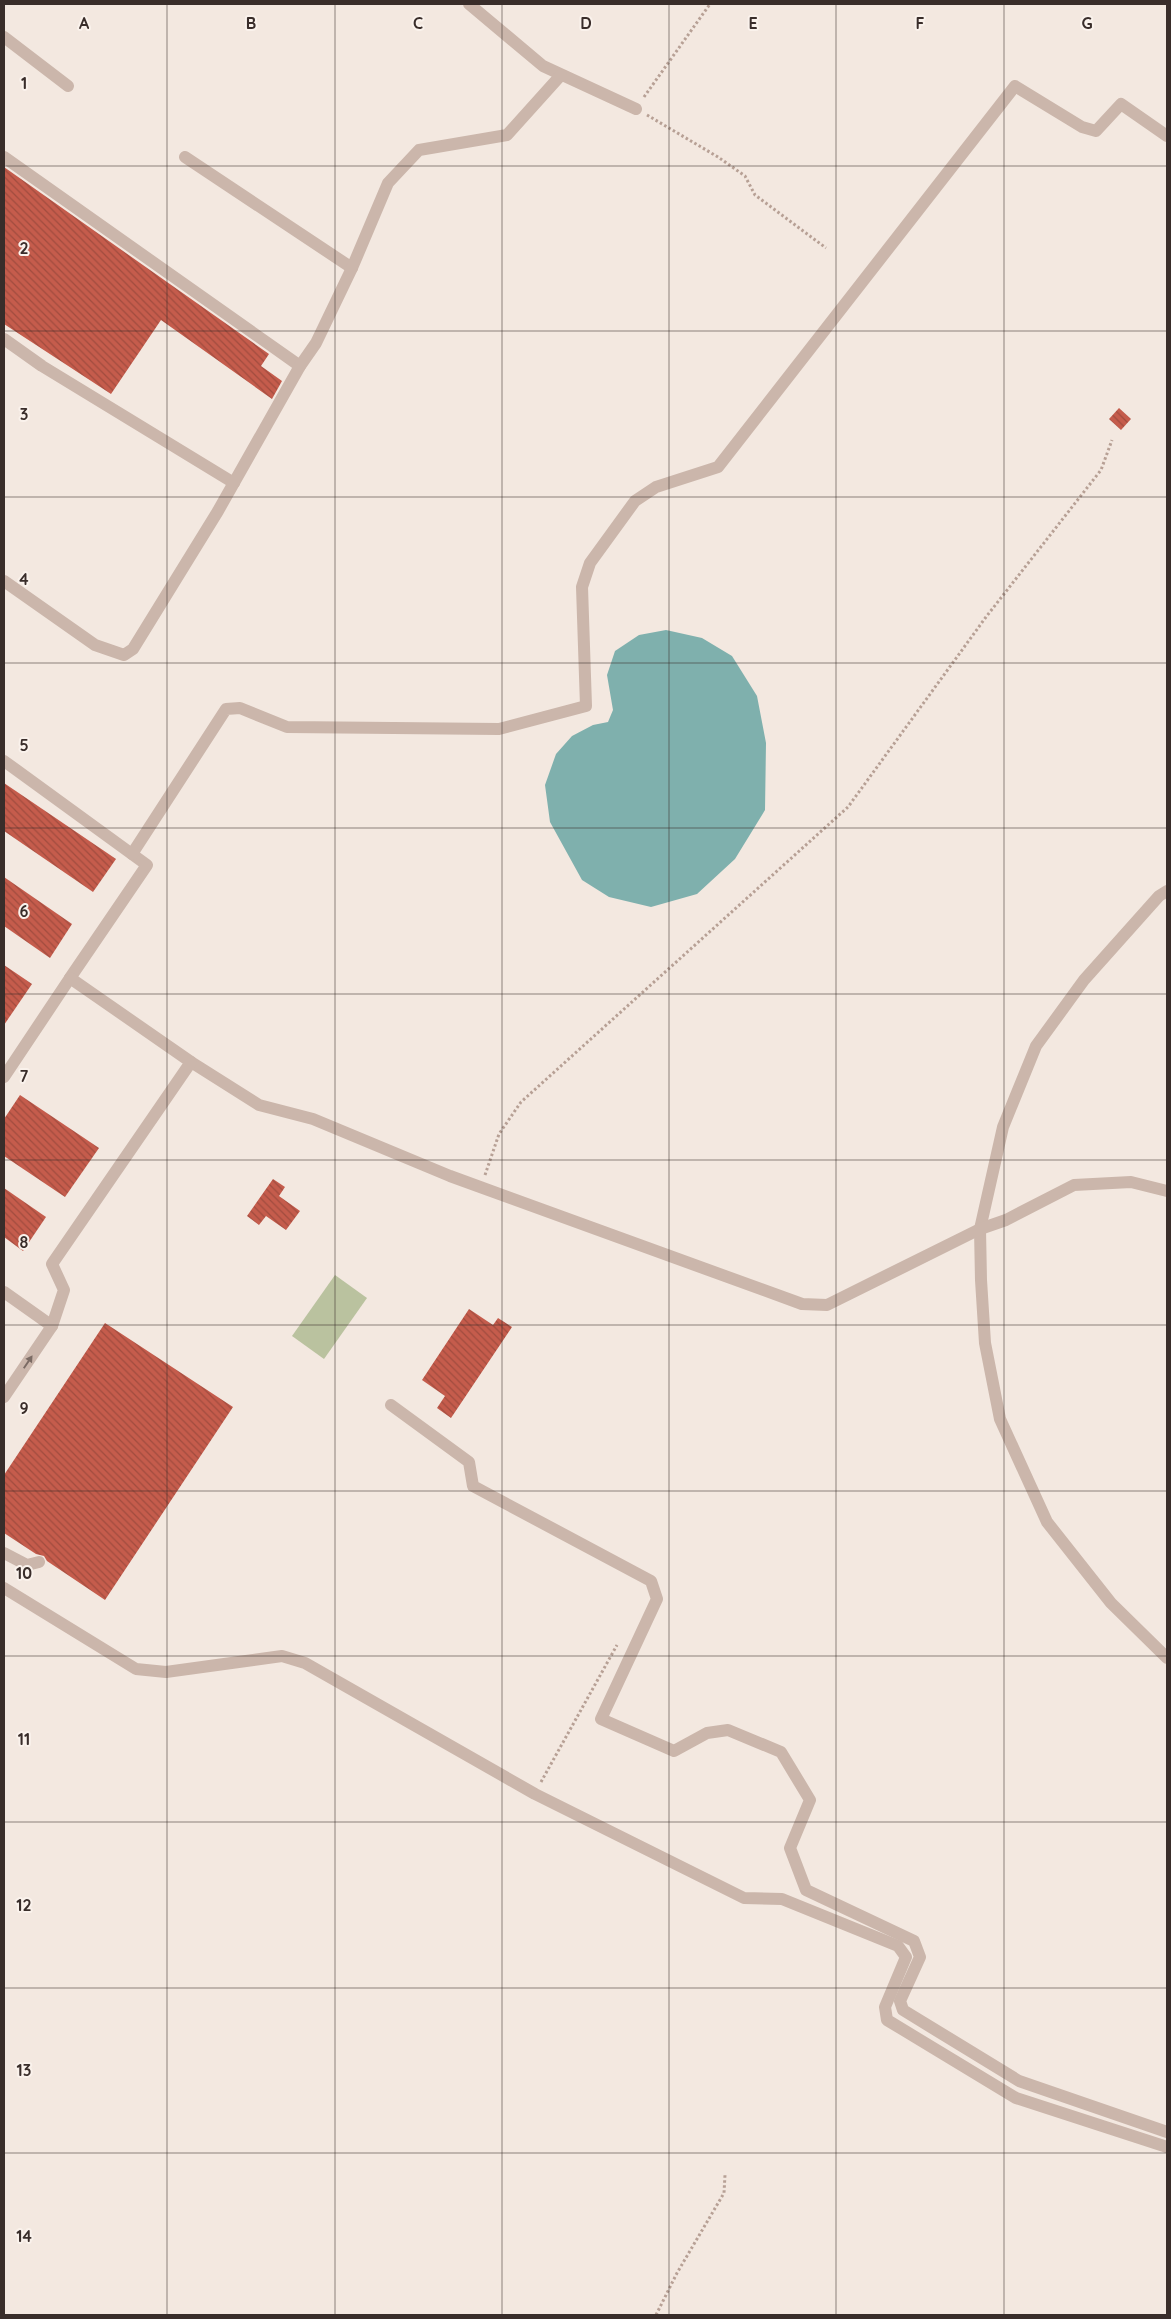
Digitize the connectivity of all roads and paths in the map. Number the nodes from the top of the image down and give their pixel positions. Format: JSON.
{"nodes":[{"id":1,"x":469,"y":4,"type":"edge"},
{"id":2,"x":710,"y":4,"type":"edge"},
{"id":3,"x":4,"y":37,"type":"edge"},
{"id":4,"x":561,"y":75,"type":"junction"},
{"id":5,"x":68,"y":86,"type":"dead end"},
{"id":6,"x":636,"y":108,"type":"junction"},
{"id":7,"x":1167,"y":136,"type":"edge"},
{"id":8,"x":4,"y":157,"type":"edge"},
{"id":9,"x":185,"y":157,"type":"dead end"},
{"id":10,"x":826,"y":248,"type":"dead end"},
{"id":11,"x":352,"y":268,"type":"junction"},
{"id":12,"x":4,"y":339,"type":"edge"},
{"id":13,"x":300,"y":366,"type":"junction"},
{"id":14,"x":1112,"y":440,"type":"dead end"},
{"id":15,"x":234,"y":483,"type":"junction"},
{"id":16,"x":4,"y":581,"type":"edge"},
{"id":17,"x":4,"y":761,"type":"edge"},
{"id":18,"x":132,"y":854,"type":"junction"},
{"id":19,"x":1167,"y":891,"type":"edge"},
{"id":20,"x":70,"y":978,"type":"junction"},
{"id":21,"x":191,"y":1062,"type":"junction"},
{"id":22,"x":5,"y":1074,"type":"edge"},
{"id":23,"x":480,"y":1188,"type":"junction"},
{"id":24,"x":1167,"y":1191,"type":"edge"},
{"id":25,"x":980,"y":1229,"type":"junction"},
{"id":26,"x":4,"y":1292,"type":"edge"},
{"id":27,"x":52,"y":1326,"type":"junction"},
{"id":28,"x":4,"y":1397,"type":"edge"},
{"id":29,"x":391,"y":1405,"type":"dead end"},
{"id":30,"x":4,"y":1553,"type":"edge"},
{"id":31,"x":39,"y":1562,"type":"dead end"},
{"id":32,"x":4,"y":1588,"type":"edge"},
{"id":33,"x":620,"y":1640,"type":"dead end"},
{"id":34,"x":1167,"y":1658,"type":"edge"},
{"id":35,"x":535,"y":1794,"type":"junction"},
{"id":36,"x":1167,"y":2132,"type":"edge"},
{"id":37,"x":1167,"y":2147,"type":"edge"},
{"id":38,"x":725,"y":2175,"type":"dead end"},
{"id":39,"x":656,"y":2315,"type":"edge"}],
"edges":[{"from":1,"to":4,"type":"street"},
{"from":2,"to":6,"type":"path"},
{"from":3,"to":5,"type":"street"},
{"from":4,"to":6,"type":"street"},
{"from":4,"to":11,"type":"street"},
{"from":6,"to":10,"type":"path"},
{"from":7,"to":18,"type":"street"},
{"from":8,"to":13,"type":"street"},
{"from":9,"to":11,"type":"street"},
{"from":11,"to":13,"type":"street"},
{"from":12,"to":15,"type":"street"},
{"from":13,"to":15,"type":"street"},
{"from":14,"to":23,"type":"path"},
{"from":15,"to":16,"type":"street"},
{"from":17,"to":18,"type":"street"},
{"from":18,"to":20,"type":"street"},
{"from":19,"to":25,"type":"street"},
{"from":20,"to":21,"type":"street"},
{"from":20,"to":22,"type":"street"},
{"from":21,"to":23,"type":"street"},
{"from":21,"to":27,"type":"street"},
{"from":23,"to":25,"type":"street"},
{"from":24,"to":25,"type":"street"},
{"from":25,"to":34,"type":"street"},
{"from":26,"to":27,"type":"street"},
{"from":28,"to":27,"type":"street","one_way":true},
{"from":29,"to":36,"type":"street"},
{"from":30,"to":31,"type":"street"},
{"from":32,"to":35,"type":"street"},
{"from":33,"to":35,"type":"path"},
{"from":35,"to":37,"type":"street"},
{"from":38,"to":39,"type":"path"}]}
